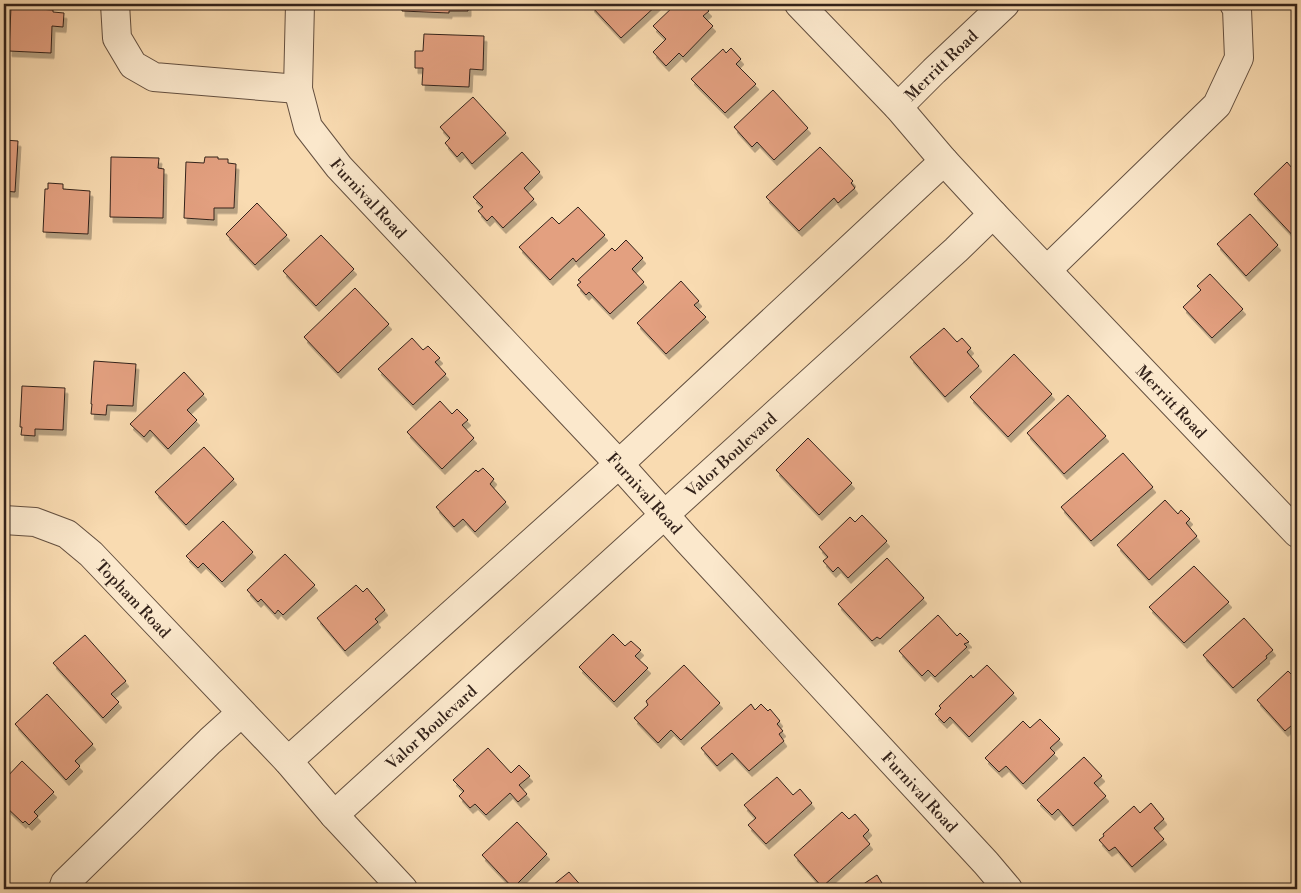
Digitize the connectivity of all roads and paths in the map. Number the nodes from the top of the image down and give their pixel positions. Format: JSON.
{"nodes":[{"id":1,"x":115,"y":4,"type":"edge"},
{"id":2,"x":300,"y":4,"type":"edge"},
{"id":3,"x":799,"y":4,"type":"edge"},
{"id":4,"x":1004,"y":4,"type":"edge"},
{"id":5,"x":1234,"y":4,"type":"edge"},
{"id":6,"x":298,"y":89,"type":"junction"},
{"id":7,"x":898,"y":106,"type":"junction"},
{"id":8,"x":944,"y":162,"type":"junction"},
{"id":9,"x":993,"y":214,"type":"junction"},
{"id":10,"x":1047,"y":270,"type":"junction"},
{"id":11,"x":619,"y":464,"type":"junction"},
{"id":12,"x":664,"y":515,"type":"junction"},
{"id":13,"x":4,"y":520,"type":"edge"},
{"id":14,"x":1297,"y":533,"type":"edge"},
{"id":15,"x":241,"y":712,"type":"junction"},
{"id":16,"x":288,"y":761,"type":"junction"},
{"id":17,"x":334,"y":815,"type":"junction"},
{"id":18,"x":392,"y":885,"type":"edge"},
{"id":19,"x":63,"y":889,"type":"edge"},
{"id":20,"x":1008,"y":889,"type":"edge"}],
"edges":[{"from":1,"to":6,"type":"street"},
{"from":2,"to":6,"type":"street","name":"Furnival Road"},
{"from":3,"to":7,"type":"street","name":"Merritt Road"},
{"from":4,"to":7,"type":"street","name":"Merritt Road"},
{"from":5,"to":10,"type":"street"},
{"from":6,"to":11,"type":"street","name":"Furnival Road"},
{"from":7,"to":8,"type":"street","name":"Merritt Road"},
{"from":8,"to":9,"type":"street","name":"Merritt Road"},
{"from":8,"to":11,"type":"street"},
{"from":9,"to":10,"type":"street","name":"Merritt Road"},
{"from":9,"to":12,"type":"street","name":"Valor Boulevard"},
{"from":10,"to":14,"type":"street","name":"Merritt Road"},
{"from":11,"to":12,"type":"street","name":"Furnival Road"},
{"from":11,"to":16,"type":"street"},
{"from":12,"to":17,"type":"street","name":"Valor Boulevard"},
{"from":12,"to":20,"type":"street","name":"Furnival Road"},
{"from":13,"to":15,"type":"street","name":"Topham Road"},
{"from":15,"to":16,"type":"street","name":"Topham Road"},
{"from":15,"to":19,"type":"street"},
{"from":16,"to":17,"type":"street","name":"Topham Road"},
{"from":17,"to":18,"type":"street","name":"Topham Road"}]}
